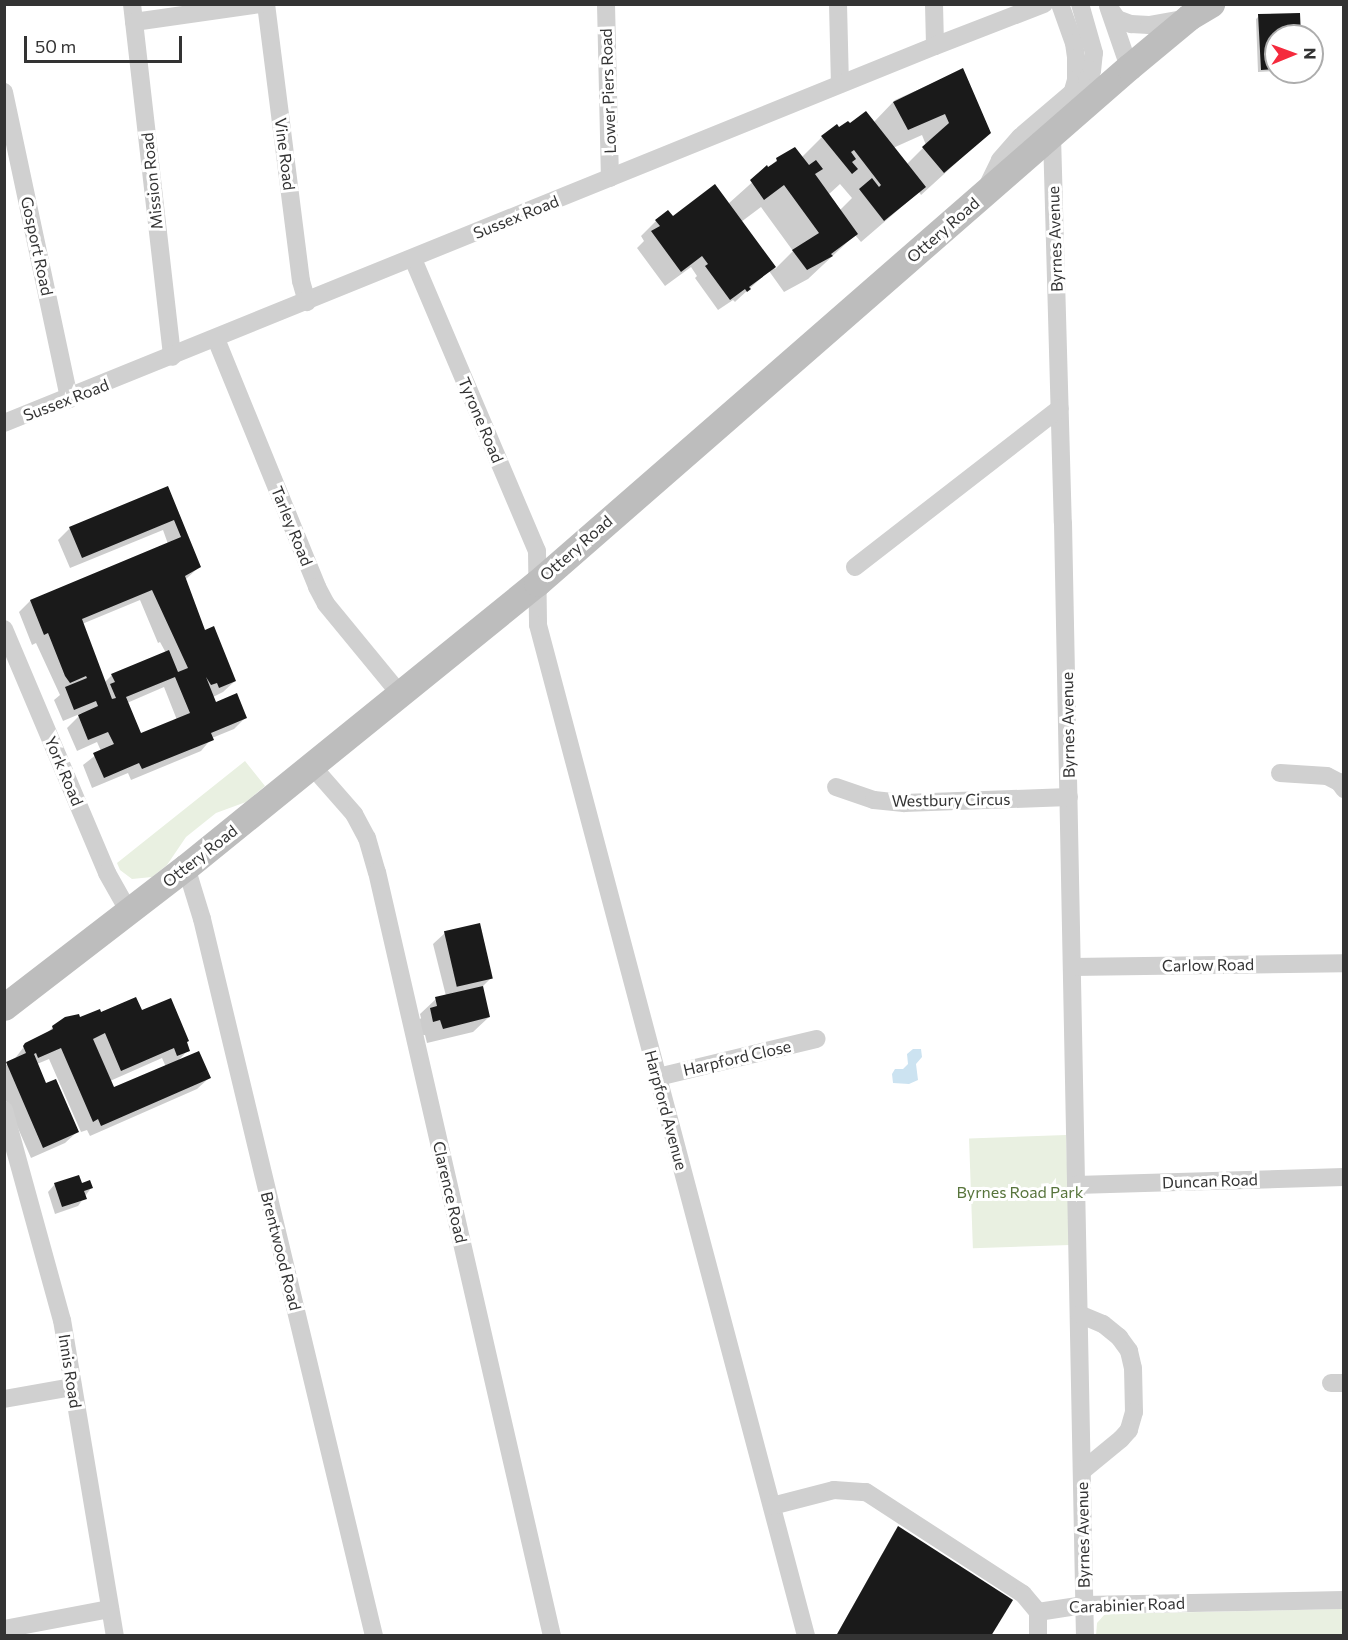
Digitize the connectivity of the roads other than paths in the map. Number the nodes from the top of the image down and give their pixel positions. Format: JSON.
{"nodes":[{"id":1,"x":260,"y":4,"type":"edge"},
{"id":2,"x":266,"y":4,"type":"edge"},
{"id":3,"x":606,"y":4,"type":"edge"},
{"id":4,"x":838,"y":4,"type":"edge"},
{"id":5,"x":934,"y":4,"type":"edge"},
{"id":6,"x":1060,"y":4,"type":"edge"},
{"id":7,"x":1080,"y":4,"type":"edge"},
{"id":8,"x":1108,"y":5,"type":"edge"},
{"id":9,"x":1036,"y":8,"type":"edge"},
{"id":10,"x":1200,"y":11,"type":"edge"},
{"id":11,"x":133,"y":13,"type":"edge"},
{"id":12,"x":935,"y":46,"type":"junction"},
{"id":13,"x":1129,"y":67,"type":"junction"},
{"id":14,"x":840,"y":84,"type":"junction"},
{"id":15,"x":4,"y":92,"type":"edge"},
{"id":16,"x":1072,"y":94,"type":"junction"},
{"id":17,"x":1052,"y":136,"type":"junction"},
{"id":18,"x":610,"y":178,"type":"junction"},
{"id":19,"x":985,"y":194,"type":"junction"},
{"id":20,"x":413,"y":259,"type":"junction"},
{"id":21,"x":307,"y":302,"type":"junction"},
{"id":22,"x":216,"y":339,"type":"junction"},
{"id":23,"x":172,"y":357,"type":"junction"},
{"id":24,"x":69,"y":399,"type":"junction"},
{"id":25,"x":1060,"y":408,"type":"junction"},
{"id":26,"x":4,"y":423,"type":"edge"},
{"id":27,"x":855,"y":567,"type":"dead end"},
{"id":28,"x":537,"y":583,"type":"junction"},
{"id":29,"x":4,"y":628,"type":"edge"},
{"id":30,"x":400,"y":694,"type":"junction"},
{"id":31,"x":312,"y":766,"type":"junction"},
{"id":32,"x":1280,"y":772,"type":"dead end"},
{"id":33,"x":836,"y":787,"type":"dead end"},
{"id":34,"x":1344,"y":789,"type":"edge"},
{"id":35,"x":1069,"y":797,"type":"junction"},
{"id":36,"x":186,"y":867,"type":"junction"},
{"id":37,"x":129,"y":912,"type":"junction"},
{"id":38,"x":1344,"y":963,"type":"edge"},
{"id":39,"x":1072,"y":967,"type":"junction"},
{"id":40,"x":4,"y":1006,"type":"edge"},
{"id":41,"x":816,"y":1039,"type":"dead end"},
{"id":42,"x":657,"y":1077,"type":"junction"},
{"id":43,"x":4,"y":1110,"type":"edge"},
{"id":44,"x":1344,"y":1177,"type":"edge"},
{"id":45,"x":1076,"y":1185,"type":"junction"},
{"id":46,"x":1079,"y":1314,"type":"junction"},
{"id":47,"x":73,"y":1387,"type":"junction"},
{"id":48,"x":4,"y":1399,"type":"edge"},
{"id":49,"x":1082,"y":1471,"type":"junction"},
{"id":50,"x":771,"y":1506,"type":"junction"},
{"id":51,"x":1344,"y":1600,"type":"edge"},
{"id":52,"x":1084,"y":1605,"type":"junction"},
{"id":53,"x":110,"y":1609,"type":"junction"},
{"id":54,"x":1038,"y":1612,"type":"junction"},
{"id":55,"x":4,"y":1629,"type":"edge"},
{"id":56,"x":115,"y":1635,"type":"edge"},
{"id":57,"x":374,"y":1635,"type":"edge"},
{"id":58,"x":552,"y":1635,"type":"edge"},
{"id":59,"x":806,"y":1635,"type":"edge"},
{"id":60,"x":1038,"y":1635,"type":"edge"},
{"id":61,"x":1085,"y":1635,"type":"edge"}],
"edges":[{"from":1,"to":11,"type":"street"},
{"from":2,"to":21,"type":"street","name":"Vine Road"},
{"from":3,"to":18,"type":"street","name":"Lower Piers Road"},
{"from":4,"to":14,"type":"street"},
{"from":5,"to":12,"type":"street"},
{"from":6,"to":16,"type":"street"},
{"from":7,"to":16,"type":"street"},
{"from":8,"to":10,"type":"street"},
{"from":8,"to":13,"type":"street"},
{"from":9,"to":12,"type":"street","name":"Sussex Road"},
{"from":10,"to":13,"type":"street","name":"Ottery Road"},
{"from":11,"to":23,"type":"street","name":"Mission Road"},
{"from":12,"to":14,"type":"street","name":"Sussex Road"},
{"from":13,"to":17,"type":"street","name":"Ottery Road"},
{"from":14,"to":18,"type":"street","name":"Sussex Road"},
{"from":15,"to":24,"type":"street","name":"Gosport Road"},
{"from":16,"to":19,"type":"street"},
{"from":17,"to":19,"type":"street","name":"Ottery Road"},
{"from":17,"to":25,"type":"street","name":"Byrnes Avenue"},
{"from":18,"to":20,"type":"street","name":"Sussex Road"},
{"from":19,"to":28,"type":"street","name":"Ottery Road"},
{"from":20,"to":21,"type":"street","name":"Sussex Road"},
{"from":20,"to":28,"type":"street","name":"Tyrone Road"},
{"from":21,"to":22,"type":"street","name":"Sussex Road"},
{"from":22,"to":23,"type":"street","name":"Sussex Road"},
{"from":22,"to":30,"type":"street","name":"Tarley Road"},
{"from":23,"to":24,"type":"street","name":"Sussex Road"},
{"from":24,"to":26,"type":"street","name":"Sussex Road"},
{"from":25,"to":27,"type":"street"},
{"from":25,"to":35,"type":"street","name":"Byrnes Avenue"},
{"from":28,"to":30,"type":"street","name":"Ottery Road"},
{"from":28,"to":42,"type":"street","name":"Harpford Avenue"},
{"from":29,"to":37,"type":"street","name":"York Road"},
{"from":30,"to":31,"type":"street","name":"Ottery Road"},
{"from":31,"to":36,"type":"street","name":"Ottery Road"},
{"from":31,"to":58,"type":"street","name":"Clarence Road"},
{"from":32,"to":34,"type":"street"},
{"from":33,"to":35,"type":"street","name":"Westbury Circus"},
{"from":35,"to":39,"type":"street","name":"Byrnes Avenue"},
{"from":36,"to":37,"type":"street","name":"Ottery Road"},
{"from":36,"to":57,"type":"street","name":"Brentwood Road"},
{"from":37,"to":40,"type":"street","name":"Ottery Road"},
{"from":38,"to":39,"type":"street","name":"Carlow Road"},
{"from":39,"to":45,"type":"street","name":"Byrnes Avenue"},
{"from":41,"to":42,"type":"street","name":"Harpford Close"},
{"from":42,"to":50,"type":"street","name":"Harpford Avenue"},
{"from":43,"to":47,"type":"street","name":"Innis Road"},
{"from":44,"to":45,"type":"street","name":"Duncan Road"},
{"from":45,"to":46,"type":"street","name":"Byrnes Avenue"},
{"from":46,"to":49,"type":"street","name":"Byrnes Avenue"},
{"from":46,"to":49,"type":"street","name":"Byrnes Avenue"},
{"from":47,"to":48,"type":"street"},
{"from":47,"to":53,"type":"street","name":"Innis Road"},
{"from":49,"to":52,"type":"street","name":"Byrnes Avenue"},
{"from":50,"to":54,"type":"street"},
{"from":50,"to":59,"type":"street","name":"Harpford Avenue"},
{"from":51,"to":52,"type":"street","name":"Carabinier Road"},
{"from":52,"to":54,"type":"street","name":"Carabinier Road"},
{"from":52,"to":61,"type":"street","name":"Byrnes Avenue"},
{"from":53,"to":55,"type":"street"},
{"from":53,"to":56,"type":"street","name":"Innis Road"},
{"from":54,"to":60,"type":"street"}]}
